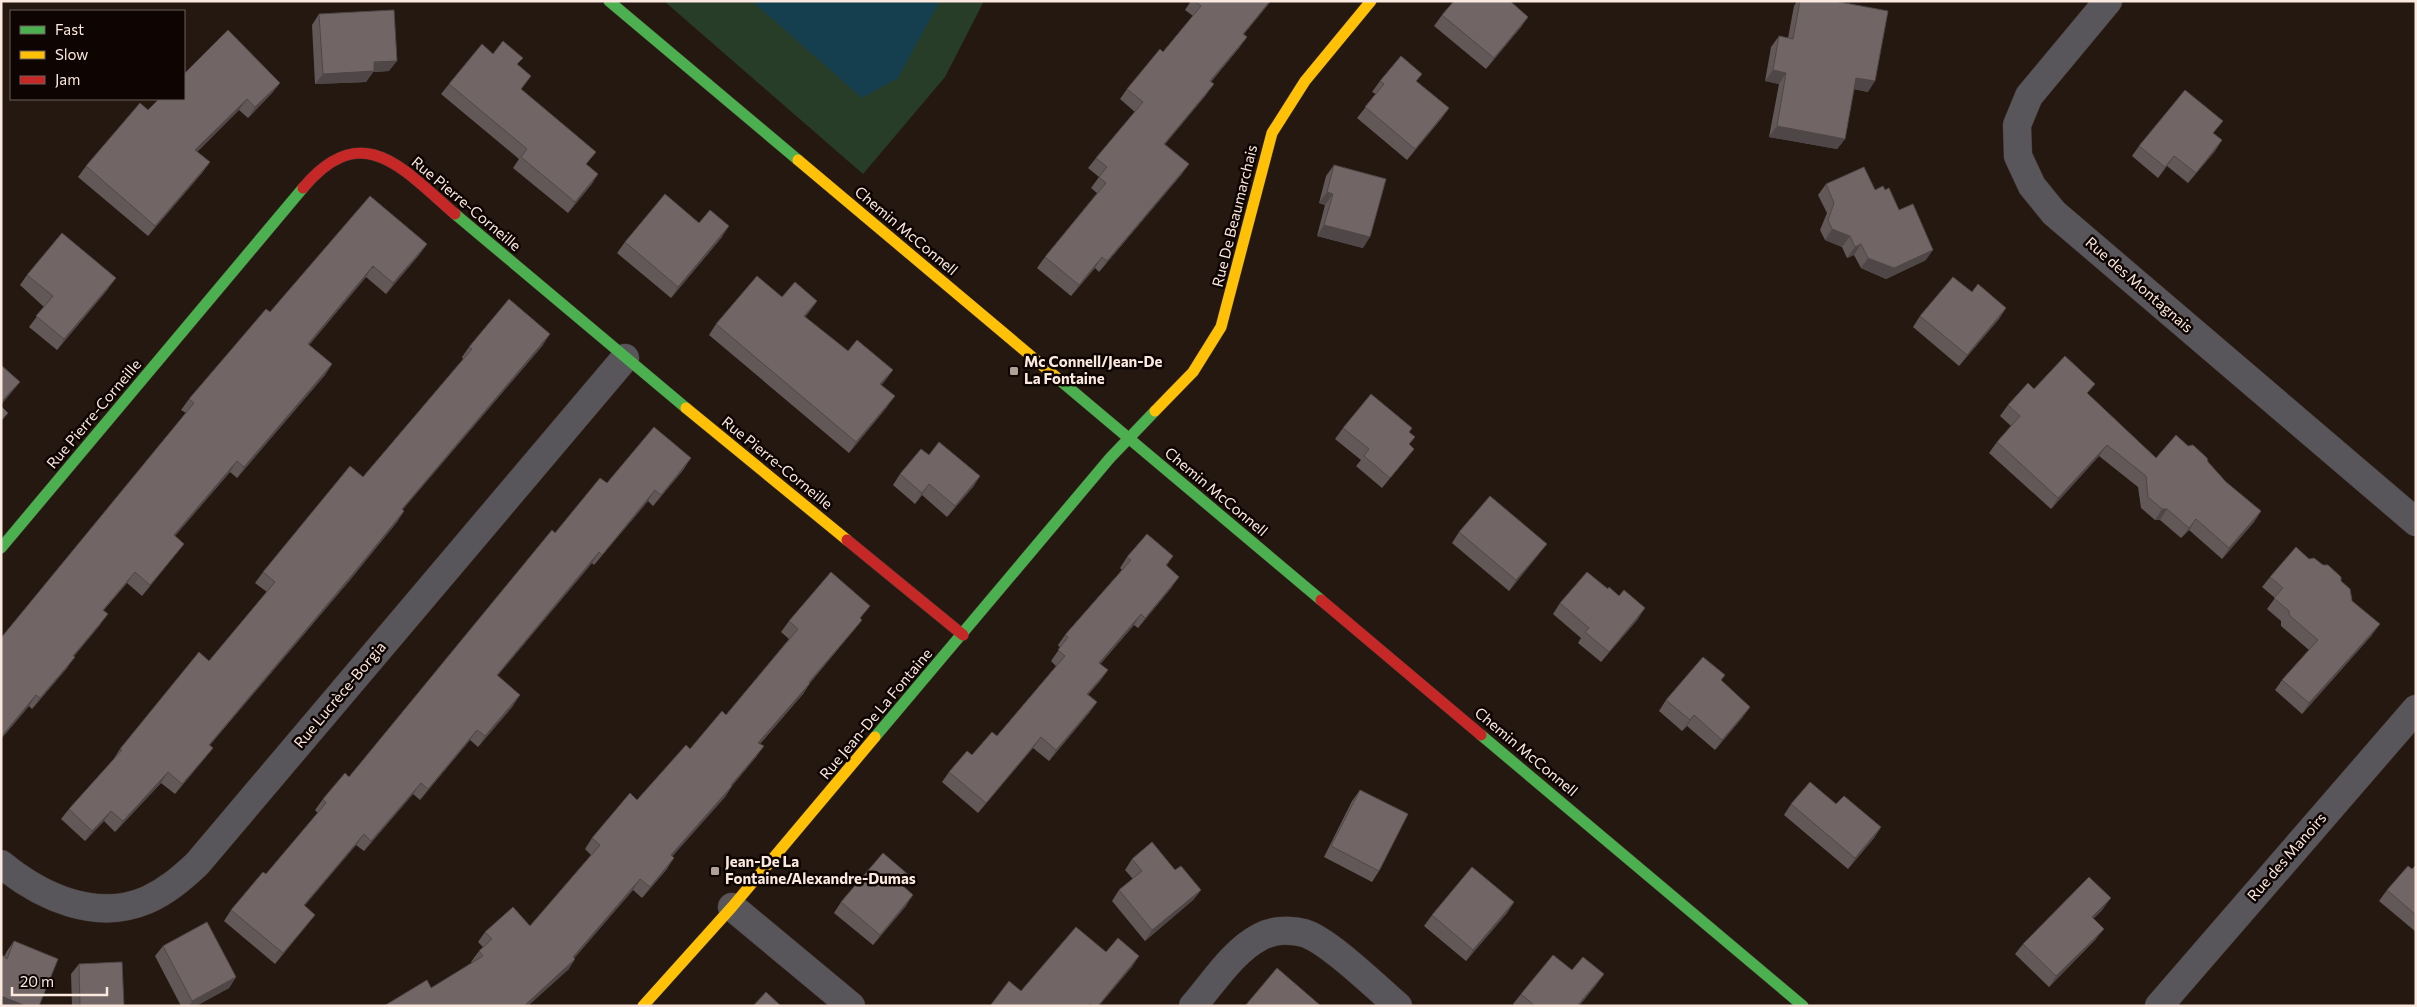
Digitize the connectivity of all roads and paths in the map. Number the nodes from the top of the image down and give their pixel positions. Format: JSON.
{"nodes":[{"id":1,"x":609,"y":1,"type":"edge"},
{"id":2,"x":1371,"y":1,"type":"edge"},
{"id":3,"x":2108,"y":1,"type":"edge"},
{"id":4,"x":625,"y":358,"type":"junction"},
{"id":5,"x":1130,"y":438,"type":"junction"},
{"id":6,"x":2416,"y":522,"type":"edge"},
{"id":7,"x":1,"y":548,"type":"edge"},
{"id":8,"x":963,"y":635,"type":"junction"},
{"id":9,"x":2416,"y":709,"type":"edge"},
{"id":10,"x":1,"y":864,"type":"edge"},
{"id":11,"x":732,"y":907,"type":"junction"},
{"id":12,"x":643,"y":1006,"type":"edge"},
{"id":13,"x":851,"y":1006,"type":"edge"},
{"id":14,"x":1193,"y":1006,"type":"edge"},
{"id":15,"x":1398,"y":1006,"type":"edge"},
{"id":16,"x":1803,"y":1006,"type":"edge"},
{"id":17,"x":2158,"y":1006,"type":"edge"}],
"edges":[{"from":1,"to":5,"type":"street","name":"Chemin McConnell"},
{"from":2,"to":5,"type":"street","name":"Rue De Beaumarchais"},
{"from":3,"to":6,"type":"street","name":"Rue des Montagnais"},
{"from":4,"to":7,"type":"street","name":"Rue Pierre-Corneille"},
{"from":4,"to":8,"type":"street","name":"Rue Pierre-Corneille"},
{"from":4,"to":10,"type":"street","name":"Rue Lucrèce-Borgia"},
{"from":5,"to":8,"type":"street","name":"Rue Jean-De La Fontaine"},
{"from":5,"to":16,"type":"street","name":"Chemin McConnell"},
{"from":8,"to":11,"type":"street","name":"Rue Jean-De La Fontaine"},
{"from":9,"to":17,"type":"street","name":"Rue des Manoirs"},
{"from":11,"to":12,"type":"street","name":"Rue Jean-De La Fontaine"},
{"from":11,"to":13,"type":"street"},
{"from":14,"to":15,"type":"street"}]}
